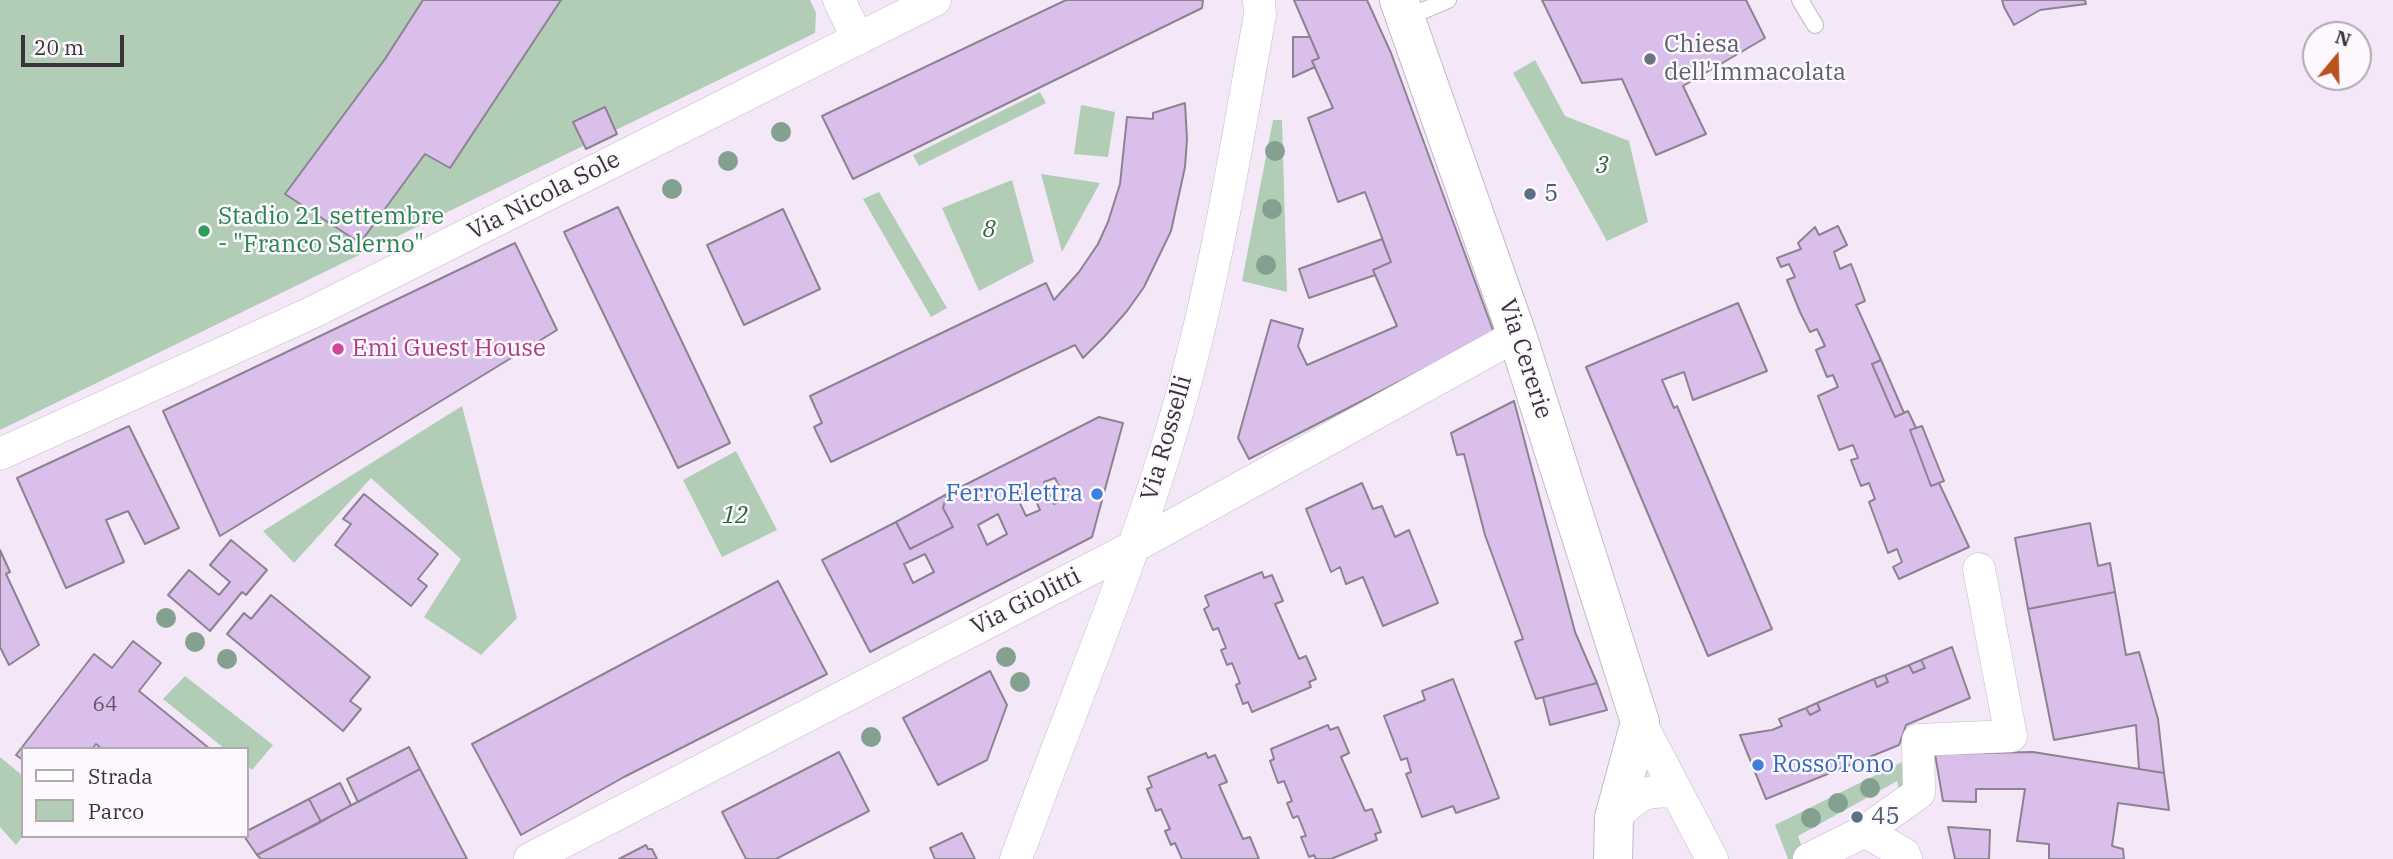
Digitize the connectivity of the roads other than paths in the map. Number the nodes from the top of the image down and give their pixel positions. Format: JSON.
{"nodes":[{"id":1,"x":839,"y":0,"type":"edge"},
{"id":2,"x":935,"y":0,"type":"edge"},
{"id":3,"x":1259,"y":0,"type":"edge"},
{"id":4,"x":1448,"y":0,"type":"edge"},
{"id":5,"x":1800,"y":0,"type":"edge"},
{"id":6,"x":1403,"y":9,"type":"edge"},
{"id":7,"x":1815,"y":25,"type":"dead end"},
{"id":8,"x":858,"y":39,"type":"junction"},
{"id":9,"x":1517,"y":335,"type":"junction"},
{"id":10,"x":0,"y":454,"type":"edge"},
{"id":11,"x":1135,"y":546,"type":"junction"},
{"id":12,"x":1979,"y":569,"type":"dead end"},
{"id":13,"x":1640,"y":722,"type":"junction"},
{"id":14,"x":1676,"y":792,"type":"junction"},
{"id":15,"x":1614,"y":818,"type":"junction"},
{"id":16,"x":1865,"y":831,"type":"junction"},
{"id":17,"x":530,"y":859,"type":"edge"},
{"id":18,"x":1016,"y":859,"type":"edge"},
{"id":19,"x":1613,"y":859,"type":"edge"},
{"id":20,"x":1712,"y":859,"type":"edge"},
{"id":21,"x":1809,"y":859,"type":"edge"},
{"id":22,"x":1906,"y":859,"type":"edge"}],
"edges":[{"from":1,"to":8,"type":"street"},
{"from":2,"to":8,"type":"street","name":"Via Nicola Sole"},
{"from":3,"to":11,"type":"street","name":"Via Rosselli"},
{"from":4,"to":6,"type":"lane"},
{"from":5,"to":7,"type":"lane"},
{"from":6,"to":9,"type":"street","name":"Via Cererie"},
{"from":8,"to":10,"type":"street","name":"Via Nicola Sole"},
{"from":9,"to":11,"type":"street","name":"Via Giolitti"},
{"from":9,"to":13,"type":"street","name":"Via Cererie"},
{"from":11,"to":17,"type":"street","name":"Via Giolitti"},
{"from":11,"to":18,"type":"street","name":"Via Rosselli"},
{"from":12,"to":16,"type":"street"},
{"from":13,"to":14,"type":"street"},
{"from":13,"to":15,"type":"street"},
{"from":14,"to":15,"type":"street"},
{"from":14,"to":20,"type":"street"},
{"from":15,"to":19,"type":"street"},
{"from":16,"to":21,"type":"street"},
{"from":16,"to":22,"type":"street"}]}
